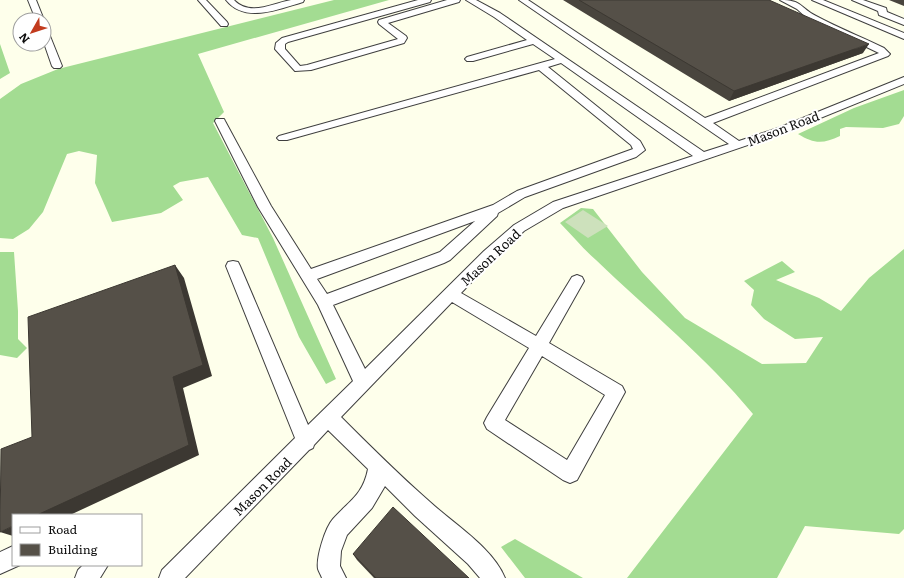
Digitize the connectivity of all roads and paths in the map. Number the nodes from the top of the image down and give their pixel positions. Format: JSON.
{"nodes":[{"id":1,"x":32,"y":0,"type":"edge"},
{"id":2,"x":202,"y":0,"type":"edge"},
{"id":3,"x":230,"y":0,"type":"edge"},
{"id":4,"x":300,"y":0,"type":"edge"},
{"id":5,"x":427,"y":0,"type":"edge"},
{"id":6,"x":456,"y":0,"type":"edge"},
{"id":7,"x":470,"y":0,"type":"edge"},
{"id":8,"x":523,"y":0,"type":"edge"},
{"id":9,"x":784,"y":0,"type":"edge"},
{"id":10,"x":856,"y":0,"type":"edge"},
{"id":11,"x":818,"y":1,"type":"edge"},
{"id":12,"x":800,"y":7,"type":"junction"},
{"id":13,"x":879,"y":9,"type":"junction"},
{"id":14,"x":37,"y":12,"type":"edge"},
{"id":15,"x":904,"y":13,"type":"edge"},
{"id":16,"x":855,"y":16,"type":"junction"},
{"id":17,"x":904,"y":22,"type":"edge"},
{"id":18,"x":224,"y":24,"type":"dead end"},
{"id":19,"x":904,"y":36,"type":"edge"},
{"id":20,"x":534,"y":41,"type":"junction"},
{"id":21,"x":52,"y":52,"type":"edge"},
{"id":22,"x":470,"y":59,"type":"dead end"},
{"id":23,"x":563,"y":60,"type":"junction"},
{"id":24,"x":57,"y":66,"type":"dead end"},
{"id":25,"x":541,"y":66,"type":"junction"},
{"id":26,"x":904,"y":80,"type":"edge"},
{"id":27,"x":220,"y":121,"type":"dead end"},
{"id":28,"x":705,"y":122,"type":"junction"},
{"id":29,"x":283,"y":138,"type":"dead end"},
{"id":30,"x":738,"y":145,"type":"junction"},
{"id":31,"x":703,"y":157,"type":"junction"},
{"id":32,"x":498,"y":208,"type":"junction"},
{"id":33,"x":233,"y":266,"type":"dead end"},
{"id":34,"x":308,"y":276,"type":"junction"},
{"id":35,"x":577,"y":281,"type":"dead end"},
{"id":36,"x":451,"y":294,"type":"junction"},
{"id":37,"x":324,"y":302,"type":"junction"},
{"id":38,"x":539,"y":346,"type":"junction"},
{"id":39,"x":363,"y":383,"type":"junction"},
{"id":40,"x":329,"y":418,"type":"junction"},
{"id":41,"x":306,"y":442,"type":"junction"},
{"id":42,"x":378,"y":466,"type":"junction"},
{"id":43,"x":12,"y":557,"type":"edge"},
{"id":44,"x":0,"y":563,"type":"edge"},
{"id":45,"x":96,"y":566,"type":"edge"},
{"id":46,"x":86,"y":578,"type":"edge"},
{"id":47,"x":170,"y":578,"type":"edge"},
{"id":48,"x":335,"y":578,"type":"edge"},
{"id":49,"x":494,"y":578,"type":"edge"}],
"edges":[{"from":1,"to":14,"type":"street"},
{"from":2,"to":18,"type":"street"},
{"from":3,"to":4,"type":"street"},
{"from":5,"to":6,"type":"street"},
{"from":7,"to":20,"type":"street"},
{"from":8,"to":28,"type":"street"},
{"from":9,"to":12,"type":"street"},
{"from":10,"to":13,"type":"street"},
{"from":11,"to":12,"type":"street"},
{"from":11,"to":16,"type":"street"},
{"from":12,"to":28,"type":"street"},
{"from":13,"to":15,"type":"street"},
{"from":13,"to":16,"type":"street"},
{"from":13,"to":17,"type":"street"},
{"from":16,"to":19,"type":"street"},
{"from":20,"to":22,"type":"street"},
{"from":20,"to":23,"type":"street"},
{"from":21,"to":24,"type":"street"},
{"from":23,"to":25,"type":"street"},
{"from":23,"to":31,"type":"street"},
{"from":25,"to":29,"type":"street"},
{"from":25,"to":32,"type":"street"},
{"from":26,"to":30,"type":"street","name":"Mason Road"},
{"from":27,"to":34,"type":"street"},
{"from":28,"to":30,"type":"street"},
{"from":30,"to":31,"type":"street","name":"Mason Road"},
{"from":31,"to":36,"type":"street","name":"Mason Road"},
{"from":32,"to":34,"type":"street"},
{"from":32,"to":37,"type":"street"},
{"from":33,"to":41,"type":"street"},
{"from":34,"to":37,"type":"street"},
{"from":35,"to":38,"type":"street"},
{"from":36,"to":38,"type":"street"},
{"from":36,"to":39,"type":"street","name":"Mason Road"},
{"from":37,"to":39,"type":"street"},
{"from":38,"to":38,"type":"street"},
{"from":39,"to":40,"type":"street","name":"Mason Road"},
{"from":40,"to":41,"type":"street","name":"Mason Road"},
{"from":40,"to":42,"type":"street"},
{"from":41,"to":47,"type":"street","name":"Mason Road"},
{"from":42,"to":48,"type":"street"},
{"from":42,"to":49,"type":"street"},
{"from":43,"to":44,"type":"street"},
{"from":45,"to":46,"type":"street"}]}
